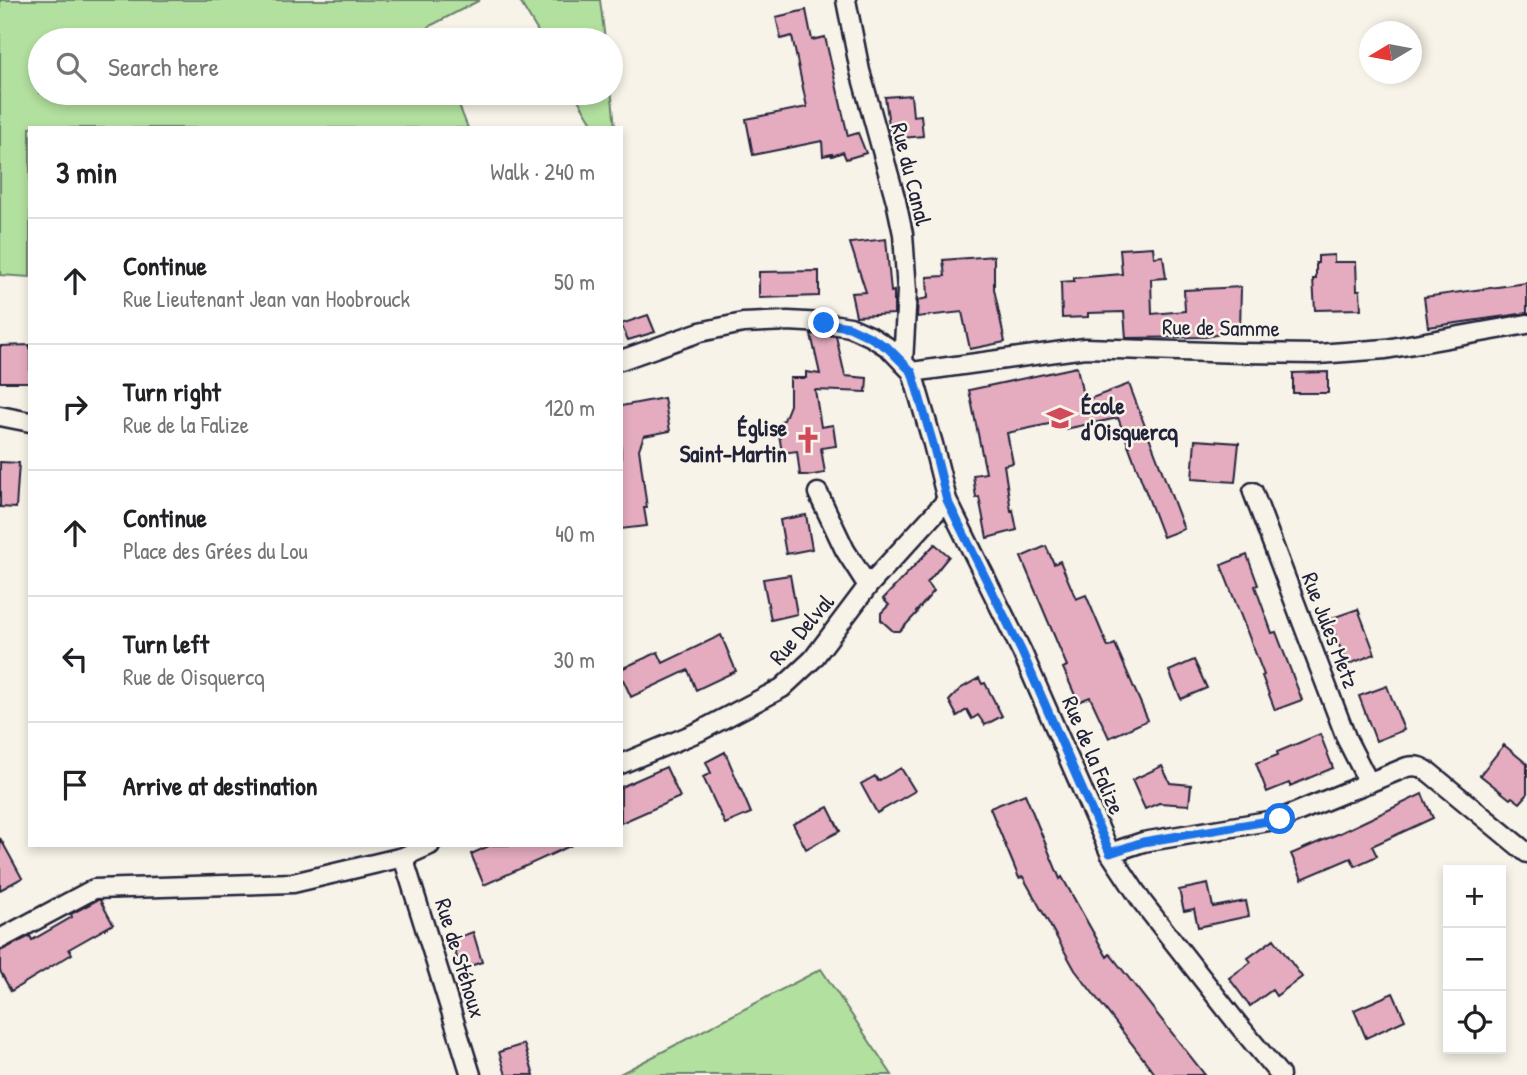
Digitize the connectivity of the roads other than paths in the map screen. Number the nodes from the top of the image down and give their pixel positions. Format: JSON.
{"nodes":[{"id":1,"x":846,"y":0,"type":"edge"},
{"id":2,"x":1527,"y":324,"type":"edge"},
{"id":3,"x":623,"y":359,"type":"edge"},
{"id":4,"x":907,"y":367,"type":"junction"},
{"id":5,"x":0,"y":416,"type":"edge"},
{"id":6,"x":28,"y":422,"type":"edge"},
{"id":7,"x":1253,"y":492,"type":"dead end"},
{"id":8,"x":818,"y":493,"type":"dead end"},
{"id":9,"x":947,"y":500,"type":"junction"},
{"id":10,"x":868,"y":586,"type":"junction"},
{"id":11,"x":623,"y":763,"type":"edge"},
{"id":12,"x":1369,"y":783,"type":"junction"},
{"id":13,"x":426,"y":847,"type":"edge"},
{"id":14,"x":1110,"y":853,"type":"junction"},
{"id":15,"x":1527,"y":853,"type":"edge"},
{"id":16,"x":403,"y":857,"type":"junction"},
{"id":17,"x":0,"y":939,"type":"edge"},
{"id":18,"x":471,"y":1075,"type":"edge"},
{"id":19,"x":1280,"y":1075,"type":"edge"}],
"edges":[{"from":1,"to":4,"type":"street","name":"Rue du Canal"},
{"from":2,"to":4,"type":"street","name":"Rue de Samme"},
{"from":3,"to":4,"type":"street"},
{"from":4,"to":9,"type":"street","name":"Rue de la Falize"},
{"from":5,"to":6,"type":"street"},
{"from":7,"to":12,"type":"street","name":"Rue Jules Metz"},
{"from":8,"to":10,"type":"street"},
{"from":9,"to":10,"type":"street","name":"Rue Delval"},
{"from":9,"to":14,"type":"street","name":"Rue de la Falize"},
{"from":10,"to":11,"type":"street","name":"Rue Delval"},
{"from":12,"to":14,"type":"street"},
{"from":12,"to":15,"type":"street"},
{"from":13,"to":16,"type":"street"},
{"from":14,"to":19,"type":"street","name":"Rue de la Falize"},
{"from":16,"to":17,"type":"street"},
{"from":16,"to":18,"type":"street","name":"Rue de Stéhoux"}]}
